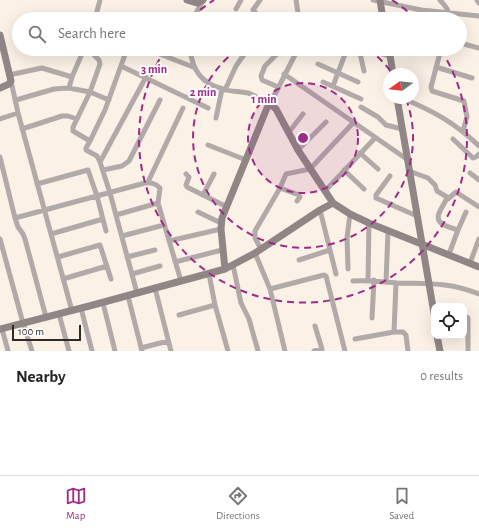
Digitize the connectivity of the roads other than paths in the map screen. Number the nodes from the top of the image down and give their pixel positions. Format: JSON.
{"nodes":[{"id":1,"x":100,"y":0,"type":"edge"},
{"id":2,"x":187,"y":0,"type":"edge"},
{"id":3,"x":241,"y":0,"type":"edge"},
{"id":4,"x":260,"y":0,"type":"edge"},
{"id":5,"x":296,"y":0,"type":"edge"},
{"id":6,"x":373,"y":0,"type":"edge"},
{"id":7,"x":440,"y":0,"type":"edge"},
{"id":8,"x":477,"y":0,"type":"edge"},
{"id":9,"x":202,"y":1,"type":"edge"},
{"id":10,"x":380,"y":1,"type":"edge"},
{"id":11,"x":479,"y":3,"type":"edge"},
{"id":12,"x":236,"y":9,"type":"dead end"},
{"id":13,"x":421,"y":10,"type":"joint"},
{"id":14,"x":97,"y":12,"type":"edge"},
{"id":15,"x":196,"y":12,"type":"edge"},
{"id":16,"x":255,"y":12,"type":"edge"},
{"id":17,"x":299,"y":12,"type":"edge"},
{"id":18,"x":382,"y":12,"type":"edge"},
{"id":19,"x":430,"y":12,"type":"edge"},
{"id":20,"x":448,"y":12,"type":"edge"},
{"id":21,"x":467,"y":16,"type":"edge"},
{"id":22,"x":479,"y":16,"type":"edge"},
{"id":23,"x":0,"y":35,"type":"edge"},
{"id":24,"x":467,"y":45,"type":"edge"},
{"id":25,"x":479,"y":48,"type":"edge"},
{"id":26,"x":81,"y":56,"type":"edge"},
{"id":27,"x":95,"y":56,"type":"edge"},
{"id":28,"x":125,"y":56,"type":"edge"},
{"id":29,"x":165,"y":56,"type":"edge"},
{"id":30,"x":191,"y":56,"type":"edge"},
{"id":31,"x":243,"y":56,"type":"edge"},
{"id":32,"x":275,"y":56,"type":"edge"},
{"id":33,"x":295,"y":56,"type":"edge"},
{"id":34,"x":344,"y":56,"type":"edge"},
{"id":35,"x":361,"y":56,"type":"edge"},
{"id":36,"x":390,"y":56,"type":"edge"},
{"id":37,"x":439,"y":56,"type":"edge"},
{"id":38,"x":318,"y":64,"type":"dead end"},
{"id":39,"x":121,"y":66,"type":"junction"},
{"id":40,"x":193,"y":67,"type":"junction"},
{"id":41,"x":436,"y":67,"type":"junction"},
{"id":42,"x":392,"y":68,"type":"edge"},
{"id":43,"x":364,"y":71,"type":"dead end"},
{"id":44,"x":338,"y":73,"type":"junction"},
{"id":45,"x":284,"y":74,"type":"junction"},
{"id":46,"x":72,"y":77,"type":"junction"},
{"id":47,"x":146,"y":77,"type":"junction"},
{"id":48,"x":10,"y":78,"type":"junction"},
{"id":49,"x":472,"y":78,"type":"dead end"},
{"id":50,"x":324,"y":82,"type":"dead end"},
{"id":51,"x":358,"y":82,"type":"dead end"},
{"id":52,"x":333,"y":86,"type":"junction"},
{"id":53,"x":278,"y":87,"type":"junction"},
{"id":54,"x":0,"y":88,"type":"edge"},
{"id":55,"x":69,"y":88,"type":"junction"},
{"id":56,"x":224,"y":90,"type":"junction"},
{"id":57,"x":90,"y":92,"type":"junction"},
{"id":58,"x":361,"y":99,"type":"dead end"},
{"id":59,"x":16,"y":100,"type":"junction"},
{"id":60,"x":109,"y":100,"type":"junction"},
{"id":61,"x":160,"y":100,"type":"dead end"},
{"id":62,"x":270,"y":104,"type":"junction"},
{"id":63,"x":398,"y":104,"type":"edge"},
{"id":64,"x":415,"y":104,"type":"edge"},
{"id":65,"x":361,"y":107,"type":"dead end"},
{"id":66,"x":183,"y":108,"type":"dead end"},
{"id":67,"x":208,"y":108,"type":"dead end"},
{"id":68,"x":18,"y":113,"type":"junction"},
{"id":69,"x":303,"y":114,"type":"dead end"},
{"id":70,"x":216,"y":118,"type":"dead end"},
{"id":71,"x":0,"y":119,"type":"edge"},
{"id":72,"x":77,"y":119,"type":"junction"},
{"id":73,"x":326,"y":122,"type":"dead end"},
{"id":74,"x":353,"y":123,"type":"junction"},
{"id":75,"x":22,"y":129,"type":"junction"},
{"id":76,"x":402,"y":129,"type":"junction"},
{"id":77,"x":463,"y":131,"type":"junction"},
{"id":78,"x":289,"y":132,"type":"junction"},
{"id":79,"x":375,"y":138,"type":"junction"},
{"id":80,"x":453,"y":139,"type":"dead end"},
{"id":81,"x":90,"y":141,"type":"junction"},
{"id":82,"x":208,"y":145,"type":"dead end"},
{"id":83,"x":479,"y":146,"type":"edge"},
{"id":84,"x":298,"y":150,"type":"junction"},
{"id":85,"x":360,"y":153,"type":"junction"},
{"id":86,"x":479,"y":154,"type":"edge"},
{"id":87,"x":0,"y":157,"type":"edge"},
{"id":88,"x":246,"y":160,"type":"junction"},
{"id":89,"x":408,"y":160,"type":"junction"},
{"id":90,"x":100,"y":162,"type":"junction"},
{"id":91,"x":310,"y":169,"type":"junction"},
{"id":92,"x":378,"y":169,"type":"dead end"},
{"id":93,"x":103,"y":170,"type":"junction"},
{"id":94,"x":344,"y":170,"type":"junction"},
{"id":95,"x":410,"y":171,"type":"junction"},
{"id":96,"x":470,"y":173,"type":"dead end"},
{"id":97,"x":186,"y":174,"type":"dead end"},
{"id":98,"x":214,"y":174,"type":"dead end"},
{"id":99,"x":390,"y":176,"type":"dead end"},
{"id":100,"x":479,"y":180,"type":"edge"},
{"id":101,"x":148,"y":182,"type":"junction"},
{"id":102,"x":38,"y":184,"type":"junction"},
{"id":103,"x":280,"y":188,"type":"junction"},
{"id":104,"x":364,"y":189,"type":"dead end"},
{"id":105,"x":325,"y":191,"type":"junction"},
{"id":106,"x":110,"y":193,"type":"junction"},
{"id":107,"x":203,"y":195,"type":"junction"},
{"id":108,"x":97,"y":196,"type":"junction"},
{"id":109,"x":448,"y":199,"type":"junction"},
{"id":110,"x":296,"y":201,"type":"dead end"},
{"id":111,"x":158,"y":203,"type":"junction"},
{"id":112,"x":333,"y":203,"type":"junction"},
{"id":113,"x":479,"y":206,"type":"edge"},
{"id":114,"x":227,"y":207,"type":"junction"},
{"id":115,"x":44,"y":210,"type":"junction"},
{"id":116,"x":320,"y":210,"type":"junction"},
{"id":117,"x":198,"y":212,"type":"dead end"},
{"id":118,"x":466,"y":212,"type":"dead end"},
{"id":119,"x":350,"y":214,"type":"junction"},
{"id":120,"x":116,"y":215,"type":"junction"},
{"id":121,"x":417,"y":216,"type":"junction"},
{"id":122,"x":15,"y":218,"type":"junction"},
{"id":123,"x":103,"y":219,"type":"junction"},
{"id":124,"x":369,"y":223,"type":"junction"},
{"id":125,"x":164,"y":225,"type":"junction"},
{"id":126,"x":221,"y":226,"type":"junction"},
{"id":127,"x":458,"y":230,"type":"junction"},
{"id":128,"x":106,"y":231,"type":"dead end"},
{"id":129,"x":388,"y":231,"type":"junction"},
{"id":130,"x":51,"y":234,"type":"junction"},
{"id":131,"x":122,"y":236,"type":"junction"},
{"id":132,"x":0,"y":239,"type":"edge"},
{"id":133,"x":479,"y":239,"type":"edge"},
{"id":134,"x":169,"y":241,"type":"junction"},
{"id":135,"x":422,"y":244,"type":"junction"},
{"id":136,"x":155,"y":250,"type":"dead end"},
{"id":137,"x":222,"y":250,"type":"junction"},
{"id":138,"x":330,"y":250,"type":"junction"},
{"id":139,"x":258,"y":251,"type":"junction"},
{"id":140,"x":449,"y":254,"type":"junction"},
{"id":141,"x":58,"y":257,"type":"junction"},
{"id":142,"x":127,"y":257,"type":"junction"},
{"id":143,"x":299,"y":260,"type":"dead end"},
{"id":144,"x":175,"y":262,"type":"junction"},
{"id":145,"x":470,"y":263,"type":"junction"},
{"id":146,"x":233,"y":265,"type":"junction"},
{"id":147,"x":107,"y":266,"type":"junction"},
{"id":148,"x":160,"y":266,"type":"dead end"},
{"id":149,"x":479,"y":267,"type":"edge"},
{"id":150,"x":225,"y":269,"type":"junction"},
{"id":151,"x":348,"y":269,"type":"dead end"},
{"id":152,"x":132,"y":274,"type":"junction"},
{"id":153,"x":209,"y":274,"type":"junction"},
{"id":154,"x":336,"y":274,"type":"dead end"},
{"id":155,"x":63,"y":279,"type":"junction"},
{"id":156,"x":111,"y":279,"type":"dead end"},
{"id":157,"x":353,"y":280,"type":"dead end"},
{"id":158,"x":371,"y":280,"type":"junction"},
{"id":159,"x":181,"y":281,"type":"junction"},
{"id":160,"x":386,"y":282,"type":"junction"},
{"id":161,"x":396,"y":283,"type":"junction"},
{"id":162,"x":429,"y":283,"type":"junction"},
{"id":163,"x":155,"y":288,"type":"junction"},
{"id":164,"x":270,"y":289,"type":"junction"},
{"id":165,"x":138,"y":293,"type":"junction"},
{"id":166,"x":479,"y":294,"type":"edge"},
{"id":167,"x":128,"y":296,"type":"junction"},
{"id":168,"x":102,"y":303,"type":"junction"},
{"id":169,"x":432,"y":303,"type":"edge"},
{"id":170,"x":215,"y":305,"type":"junction"},
{"id":171,"x":81,"y":308,"type":"junction"},
{"id":172,"x":72,"y":311,"type":"junction"},
{"id":173,"x":59,"y":314,"type":"junction"},
{"id":174,"x":179,"y":315,"type":"dead end"},
{"id":175,"x":467,"y":316,"type":"edge"},
{"id":176,"x":46,"y":317,"type":"junction"},
{"id":177,"x":372,"y":318,"type":"dead end"},
{"id":178,"x":23,"y":323,"type":"junction"},
{"id":179,"x":315,"y":326,"type":"dead end"},
{"id":180,"x":1,"y":329,"type":"edge"},
{"id":181,"x":394,"y":332,"type":"junction"},
{"id":182,"x":438,"y":339,"type":"edge"},
{"id":183,"x":355,"y":340,"type":"dead end"},
{"id":184,"x":168,"y":341,"type":"junction"},
{"id":185,"x":142,"y":349,"type":"edge"},
{"id":186,"x":8,"y":351,"type":"edge"},
{"id":187,"x":32,"y":351,"type":"edge"},
{"id":188,"x":69,"y":351,"type":"edge"},
{"id":189,"x":92,"y":351,"type":"edge"},
{"id":190,"x":115,"y":351,"type":"edge"},
{"id":191,"x":171,"y":351,"type":"edge"},
{"id":192,"x":228,"y":351,"type":"edge"},
{"id":193,"x":258,"y":351,"type":"edge"},
{"id":194,"x":285,"y":351,"type":"edge"},
{"id":195,"x":317,"y":351,"type":"edge"},
{"id":196,"x":345,"y":351,"type":"edge"},
{"id":197,"x":408,"y":351,"type":"edge"},
{"id":198,"x":440,"y":351,"type":"edge"},
{"id":199,"x":468,"y":351,"type":"edge"}],
"edges":[{"from":1,"to":14,"type":"street"},
{"from":2,"to":9,"type":"street"},
{"from":3,"to":12,"type":"street"},
{"from":4,"to":16,"type":"street"},
{"from":5,"to":17,"type":"street"},
{"from":6,"to":10,"type":"street"},
{"from":7,"to":20,"type":"street"},
{"from":8,"to":11,"type":"street"},
{"from":9,"to":15,"type":"street"},
{"from":10,"to":13,"type":"street"},
{"from":10,"to":18,"type":"street"},
{"from":13,"to":19,"type":"street"},
{"from":21,"to":22,"type":"street"},
{"from":23,"to":48,"type":"street"},
{"from":24,"to":25,"type":"street"},
{"from":26,"to":46,"type":"street"},
{"from":27,"to":57,"type":"street"},
{"from":28,"to":39,"type":"street"},
{"from":29,"to":40,"type":"street"},
{"from":30,"to":40,"type":"street"},
{"from":31,"to":56,"type":"street"},
{"from":32,"to":53,"type":"street"},
{"from":33,"to":45,"type":"street"},
{"from":34,"to":44,"type":"street"},
{"from":35,"to":43,"type":"street"},
{"from":36,"to":42,"type":"street"},
{"from":37,"to":41,"type":"street"},
{"from":38,"to":44,"type":"street"},
{"from":39,"to":47,"type":"street"},
{"from":39,"to":60,"type":"street"},
{"from":40,"to":56,"type":"street"},
{"from":41,"to":49,"type":"street"},
{"from":41,"to":77,"type":"street"},
{"from":44,"to":51,"type":"street"},
{"from":44,"to":52,"type":"street"},
{"from":45,"to":53,"type":"street"},
{"from":45,"to":74,"type":"street"},
{"from":46,"to":48,"type":"street"},
{"from":46,"to":55,"type":"street"},
{"from":47,"to":67,"type":"street"},
{"from":47,"to":90,"type":"street"},
{"from":48,"to":54,"type":"street"},
{"from":48,"to":59,"type":"street"},
{"from":50,"to":52,"type":"street"},
{"from":52,"to":58,"type":"street"},
{"from":53,"to":62,"type":"street"},
{"from":55,"to":57,"type":"street"},
{"from":55,"to":59,"type":"street"},
{"from":56,"to":62,"type":"street"},
{"from":56,"to":70,"type":"street"},
{"from":57,"to":60,"type":"street"},
{"from":57,"to":72,"type":"street"},
{"from":59,"to":68,"type":"street"},
{"from":60,"to":81,"type":"street"},
{"from":61,"to":93,"type":"street"},
{"from":62,"to":78,"type":"street"},
{"from":62,"to":88,"type":"street"},
{"from":63,"to":76,"type":"street"},
{"from":64,"to":77,"type":"street"},
{"from":65,"to":76,"type":"street"},
{"from":66,"to":101,"type":"street"},
{"from":68,"to":71,"type":"street"},
{"from":68,"to":75,"type":"street"},
{"from":69,"to":78,"type":"street"},
{"from":72,"to":75,"type":"street"},
{"from":72,"to":81,"type":"street"},
{"from":73,"to":84,"type":"street"},
{"from":74,"to":79,"type":"street"},
{"from":74,"to":91,"type":"street"},
{"from":75,"to":102,"type":"street"},
{"from":76,"to":89,"type":"street"},
{"from":77,"to":83,"type":"street"},
{"from":78,"to":84,"type":"street"},
{"from":79,"to":85,"type":"street"},
{"from":79,"to":89,"type":"street"},
{"from":80,"to":86,"type":"street"},
{"from":81,"to":90,"type":"street"},
{"from":82,"to":88,"type":"street"},
{"from":84,"to":91,"type":"street"},
{"from":85,"to":92,"type":"street"},
{"from":85,"to":94,"type":"street"},
{"from":87,"to":122,"type":"street"},
{"from":88,"to":114,"type":"street"},
{"from":89,"to":95,"type":"street"},
{"from":90,"to":93,"type":"street"},
{"from":91,"to":103,"type":"street"},
{"from":91,"to":105,"type":"street"},
{"from":93,"to":106,"type":"street"},
{"from":94,"to":104,"type":"street"},
{"from":94,"to":105,"type":"street"},
{"from":95,"to":109,"type":"street"},
{"from":95,"to":121,"type":"street"},
{"from":96,"to":100,"type":"street"},
{"from":97,"to":107,"type":"street"},
{"from":98,"to":107,"type":"street"},
{"from":99,"to":121,"type":"street"},
{"from":101,"to":106,"type":"street"},
{"from":101,"to":111,"type":"street"},
{"from":102,"to":108,"type":"street"},
{"from":102,"to":115,"type":"street"},
{"from":103,"to":110,"type":"street"},
{"from":103,"to":139,"type":"street"},
{"from":105,"to":112,"type":"street"},
{"from":106,"to":108,"type":"street"},
{"from":106,"to":120,"type":"street"},
{"from":107,"to":114,"type":"street"},
{"from":108,"to":115,"type":"street"},
{"from":108,"to":123,"type":"street"},
{"from":109,"to":113,"type":"street"},
{"from":109,"to":127,"type":"street"},
{"from":111,"to":120,"type":"street"},
{"from":111,"to":125,"type":"street"},
{"from":112,"to":116,"type":"street"},
{"from":112,"to":119,"type":"street"},
{"from":114,"to":126,"type":"street"},
{"from":115,"to":122,"type":"street"},
{"from":115,"to":130,"type":"street"},
{"from":116,"to":138,"type":"street"},
{"from":116,"to":139,"type":"street"},
{"from":117,"to":126,"type":"street"},
{"from":118,"to":127,"type":"street"},
{"from":119,"to":124,"type":"street"},
{"from":119,"to":151,"type":"street"},
{"from":120,"to":131,"type":"street"},
{"from":121,"to":135,"type":"street"},
{"from":122,"to":176,"type":"street"},
{"from":123,"to":128,"type":"street"},
{"from":123,"to":130,"type":"street"},
{"from":124,"to":129,"type":"street"},
{"from":124,"to":158,"type":"street"},
{"from":125,"to":131,"type":"street"},
{"from":125,"to":134,"type":"street"},
{"from":126,"to":134,"type":"street"},
{"from":126,"to":137,"type":"street"},
{"from":127,"to":140,"type":"street"},
{"from":129,"to":135,"type":"street"},
{"from":129,"to":160,"type":"street"},
{"from":130,"to":141,"type":"street"},
{"from":131,"to":142,"type":"street"},
{"from":132,"to":178,"type":"street"},
{"from":133,"to":145,"type":"street"},
{"from":134,"to":144,"type":"street"},
{"from":135,"to":140,"type":"street"},
{"from":135,"to":162,"type":"street"},
{"from":136,"to":142,"type":"street"},
{"from":137,"to":144,"type":"street"},
{"from":137,"to":150,"type":"street"},
{"from":138,"to":143,"type":"street"},
{"from":138,"to":154,"type":"street"},
{"from":139,"to":146,"type":"street"},
{"from":139,"to":164,"type":"street"},
{"from":140,"to":145,"type":"street"},
{"from":141,"to":147,"type":"street"},
{"from":141,"to":155,"type":"street"},
{"from":142,"to":152,"type":"street"},
{"from":144,"to":159,"type":"street"},
{"from":145,"to":149,"type":"street"},
{"from":146,"to":150,"type":"street"},
{"from":146,"to":193,"type":"street"},
{"from":147,"to":155,"type":"street"},
{"from":147,"to":156,"type":"street"},
{"from":148,"to":152,"type":"street"},
{"from":150,"to":153,"type":"street"},
{"from":152,"to":165,"type":"street"},
{"from":153,"to":159,"type":"street"},
{"from":153,"to":170,"type":"street"},
{"from":155,"to":172,"type":"street"},
{"from":157,"to":158,"type":"street"},
{"from":158,"to":160,"type":"street"},
{"from":158,"to":177,"type":"street"},
{"from":159,"to":163,"type":"street"},
{"from":160,"to":161,"type":"street"},
{"from":161,"to":162,"type":"street"},
{"from":161,"to":181,"type":"street"},
{"from":162,"to":166,"type":"street"},
{"from":162,"to":169,"type":"street"},
{"from":163,"to":165,"type":"street"},
{"from":163,"to":184,"type":"street"},
{"from":164,"to":194,"type":"street"},
{"from":164,"to":196,"type":"street"},
{"from":165,"to":167,"type":"street"},
{"from":167,"to":168,"type":"street"},
{"from":167,"to":185,"type":"street"},
{"from":168,"to":171,"type":"street"},
{"from":168,"to":190,"type":"street"},
{"from":170,"to":174,"type":"street"},
{"from":170,"to":192,"type":"street"},
{"from":171,"to":172,"type":"street"},
{"from":171,"to":189,"type":"street"},
{"from":172,"to":173,"type":"street"},
{"from":173,"to":176,"type":"street"},
{"from":173,"to":188,"type":"street"},
{"from":175,"to":199,"type":"street"},
{"from":176,"to":178,"type":"street"},
{"from":178,"to":180,"type":"street"},
{"from":178,"to":187,"type":"street"},
{"from":179,"to":195,"type":"street"},
{"from":180,"to":186,"type":"street"},
{"from":181,"to":183,"type":"street"},
{"from":181,"to":197,"type":"street"},
{"from":182,"to":198,"type":"street"},
{"from":184,"to":185,"type":"street"},
{"from":184,"to":191,"type":"street"}]}
